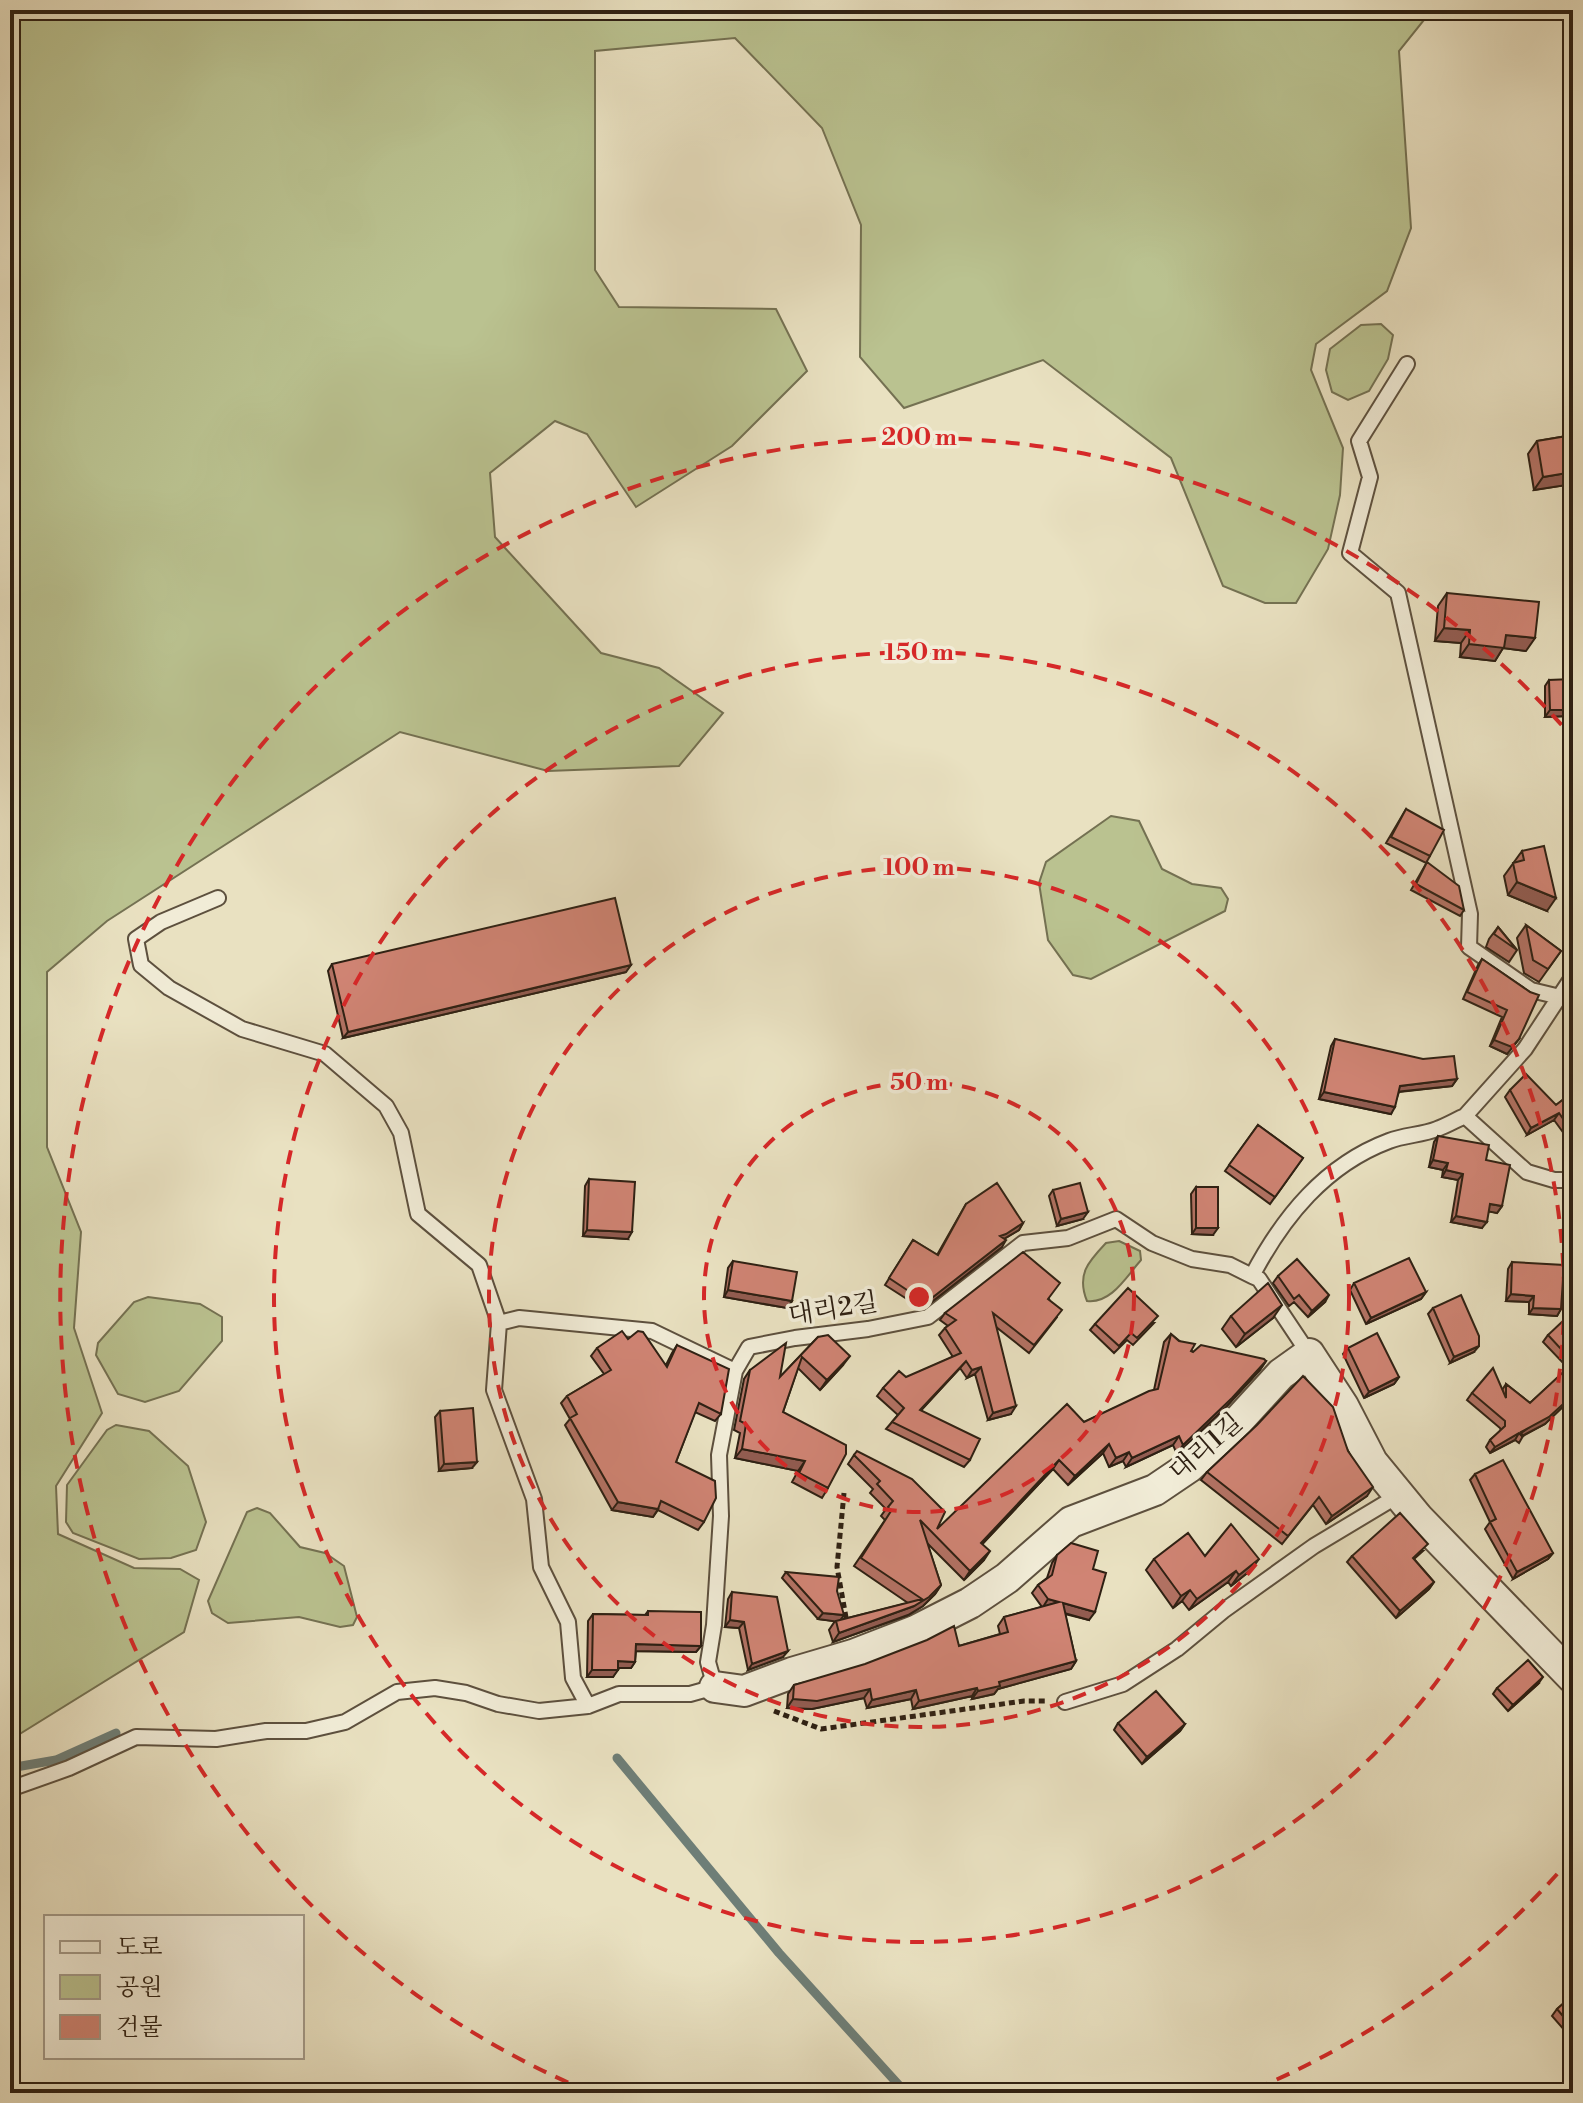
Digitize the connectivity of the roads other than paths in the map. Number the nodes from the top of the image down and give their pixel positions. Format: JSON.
{"nodes":[{"id":1,"x":1407,"y":364,"type":"dead end"},
{"id":2,"x":1573,"y":599,"type":"edge"},
{"id":3,"x":1573,"y":610,"type":"edge"},
{"id":4,"x":218,"y":898,"type":"dead end"},
{"id":5,"x":1573,"y":976,"type":"edge"},
{"id":6,"x":1560,"y":997,"type":"junction"},
{"id":7,"x":1465,"y":1116,"type":"junction"},
{"id":8,"x":1573,"y":1180,"type":"edge"},
{"id":9,"x":1252,"y":1276,"type":"junction"},
{"id":10,"x":499,"y":1323,"type":"junction"},
{"id":11,"x":1309,"y":1354,"type":"junction"},
{"id":12,"x":735,"y":1371,"type":"junction"},
{"id":13,"x":1399,"y":1495,"type":"junction"},
{"id":14,"x":1573,"y":1678,"type":"edge"},
{"id":15,"x":730,"y":1689,"type":"junction"},
{"id":16,"x":1065,"y":1702,"type":"road end"},
{"id":17,"x":588,"y":1706,"type":"junction"},
{"id":18,"x":10,"y":1789,"type":"edge"}],
"edges":[{"from":1,"to":6,"type":"lane"},
{"from":2,"to":3,"type":"lane"},
{"from":4,"to":10,"type":"lane"},
{"from":5,"to":6,"type":"lane"},
{"from":6,"to":7,"type":"lane"},
{"from":7,"to":8,"type":"lane"},
{"from":7,"to":9,"type":"lane"},
{"from":9,"to":11,"type":"lane"},
{"from":9,"to":12,"type":"lane","name":"대리2길"},
{"from":10,"to":12,"type":"lane"},
{"from":10,"to":17,"type":"lane"},
{"from":11,"to":13,"type":"street"},
{"from":11,"to":15,"type":"street","name":"대리1길"},
{"from":12,"to":15,"type":"lane"},
{"from":13,"to":14,"type":"street"},
{"from":13,"to":16,"type":"lane"},
{"from":15,"to":17,"type":"lane"},
{"from":17,"to":18,"type":"lane"}]}
